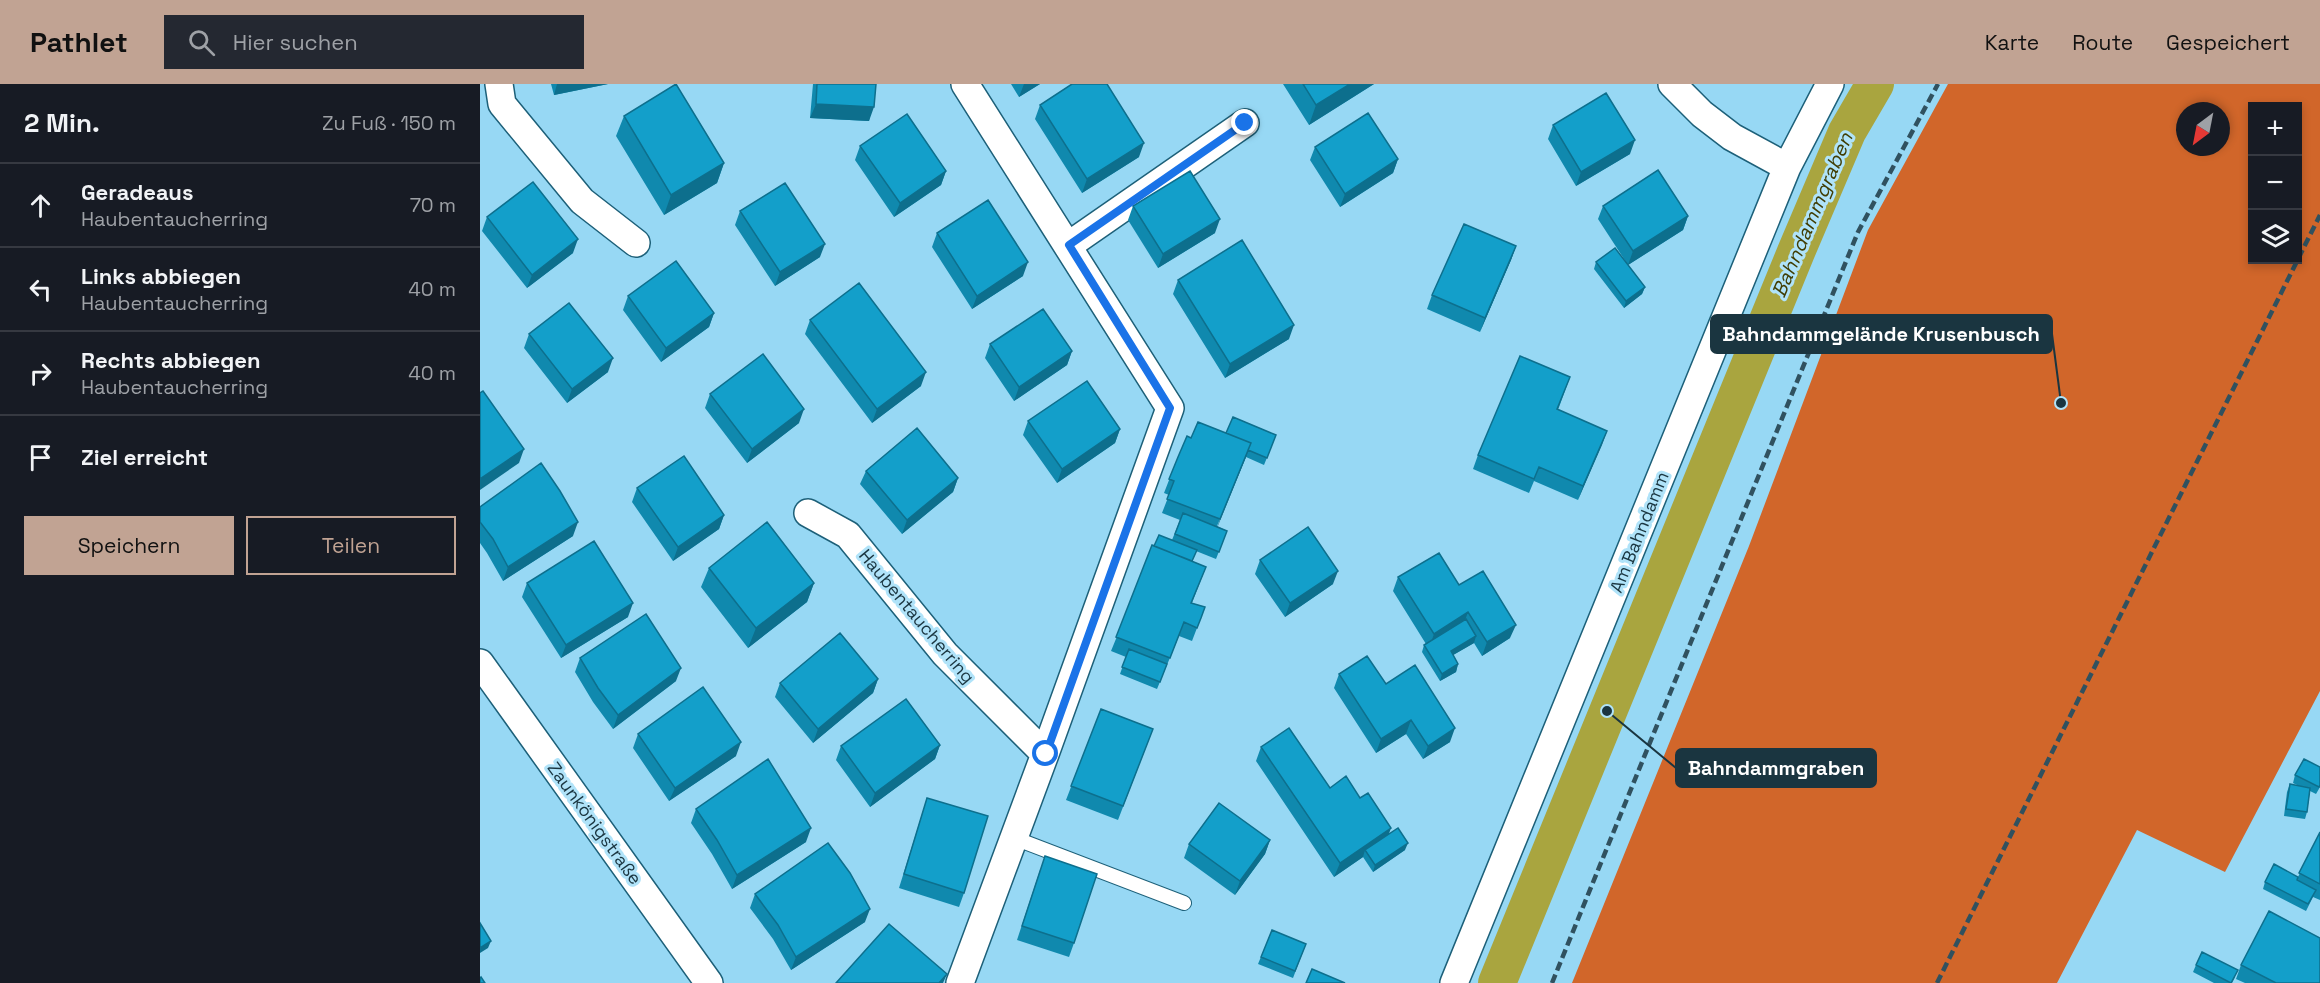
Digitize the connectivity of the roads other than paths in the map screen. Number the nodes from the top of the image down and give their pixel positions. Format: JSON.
{"nodes":[{"id":1,"x":499,"y":84,"type":"edge"},
{"id":2,"x":965,"y":84,"type":"edge"},
{"id":3,"x":1672,"y":84,"type":"edge"},
{"id":4,"x":1830,"y":84,"type":"edge"},
{"id":5,"x":1245,"y":123,"type":"dead end"},
{"id":6,"x":1787,"y":167,"type":"junction"},
{"id":7,"x":636,"y":243,"type":"dead end"},
{"id":8,"x":1069,"y":245,"type":"junction"},
{"id":9,"x":808,"y":513,"type":"dead end"},
{"id":10,"x":480,"y":663,"type":"edge"},
{"id":11,"x":1046,"y":754,"type":"junction"},
{"id":12,"x":1014,"y":838,"type":"junction"},
{"id":13,"x":1184,"y":903,"type":"dead end"},
{"id":14,"x":709,"y":983,"type":"edge"},
{"id":15,"x":960,"y":983,"type":"edge"},
{"id":16,"x":1454,"y":983,"type":"edge"}],
"edges":[{"from":1,"to":7,"type":"street"},
{"from":2,"to":8,"type":"street"},
{"from":3,"to":6,"type":"street"},
{"from":4,"to":6,"type":"street","name":"Am Bahndamm"},
{"from":5,"to":8,"type":"street"},
{"from":6,"to":16,"type":"street","name":"Am Bahndamm"},
{"from":8,"to":11,"type":"street"},
{"from":9,"to":11,"type":"street","name":"Haubentaucherring"},
{"from":10,"to":14,"type":"street","name":"Zaunkönigstraße"},
{"from":11,"to":12,"type":"street"},
{"from":12,"to":13,"type":"lane"},
{"from":12,"to":15,"type":"street"}]}
